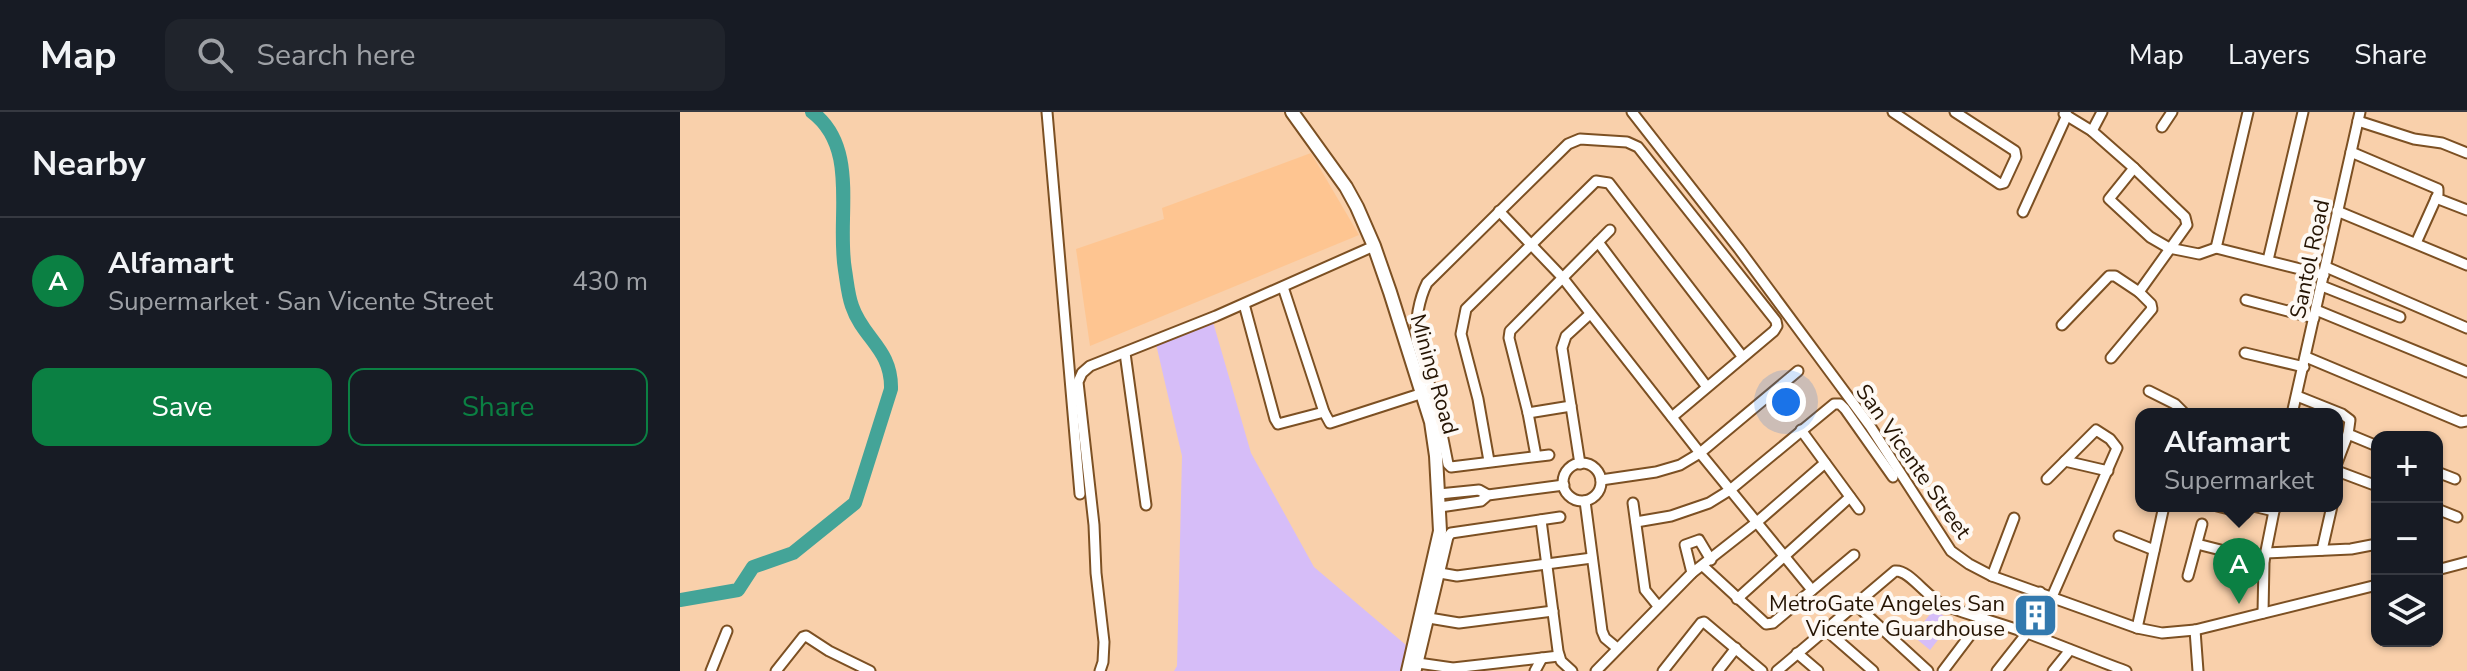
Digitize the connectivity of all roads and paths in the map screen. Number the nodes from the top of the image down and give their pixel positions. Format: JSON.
{"nodes":[{"id":1,"x":1047,"y":112,"type":"edge"},
{"id":2,"x":1292,"y":112,"type":"edge"},
{"id":3,"x":1632,"y":112,"type":"edge"},
{"id":4,"x":1893,"y":112,"type":"edge"},
{"id":5,"x":1955,"y":112,"type":"edge"},
{"id":6,"x":2102,"y":112,"type":"edge"},
{"id":7,"x":2172,"y":112,"type":"edge"},
{"id":8,"x":2248,"y":112,"type":"edge"},
{"id":9,"x":2303,"y":112,"type":"edge"},
{"id":10,"x":2064,"y":114,"type":"edge"},
{"id":11,"x":2359,"y":117,"type":"edge"},
{"id":12,"x":2162,"y":127,"type":"dead end"},
{"id":13,"x":2092,"y":131,"type":"junction"},
{"id":14,"x":2351,"y":152,"type":"junction"},
{"id":15,"x":2467,"y":153,"type":"edge"},
{"id":16,"x":2134,"y":168,"type":"junction"},
{"id":17,"x":2436,"y":193,"type":"junction"},
{"id":18,"x":2467,"y":210,"type":"edge"},
{"id":19,"x":1499,"y":211,"type":"junction"},
{"id":20,"x":2337,"y":211,"type":"junction"},
{"id":21,"x":2023,"y":212,"type":"dead end"},
{"id":22,"x":1610,"y":230,"type":"dead end"},
{"id":23,"x":1598,"y":242,"type":"junction"},
{"id":24,"x":2416,"y":243,"type":"junction"},
{"id":25,"x":1531,"y":244,"type":"junction"},
{"id":26,"x":1374,"y":246,"type":"junction"},
{"id":27,"x":2169,"y":248,"type":"junction"},
{"id":28,"x":2216,"y":248,"type":"junction"},
{"id":29,"x":2268,"y":260,"type":"junction"},
{"id":30,"x":2467,"y":265,"type":"edge"},
{"id":31,"x":2325,"y":271,"type":"junction"},
{"id":32,"x":1562,"y":277,"type":"junction"},
{"id":33,"x":2322,"y":286,"type":"junction"},
{"id":34,"x":1283,"y":287,"type":"junction"},
{"id":35,"x":2139,"y":292,"type":"junction"},
{"id":36,"x":2246,"y":300,"type":"dead end"},
{"id":37,"x":1244,"y":304,"type":"junction"},
{"id":38,"x":1590,"y":314,"type":"junction"},
{"id":39,"x":2315,"y":314,"type":"junction"},
{"id":40,"x":2400,"y":317,"type":"dead end"},
{"id":41,"x":2062,"y":325,"type":"dead end"},
{"id":42,"x":2467,"y":328,"type":"edge"},
{"id":43,"x":1125,"y":353,"type":"junction"},
{"id":44,"x":2245,"y":353,"type":"dead end"},
{"id":45,"x":1742,"y":356,"type":"junction"},
{"id":46,"x":2111,"y":358,"type":"dead end"},
{"id":47,"x":2305,"y":362,"type":"junction"},
{"id":48,"x":1070,"y":370,"type":"junction"},
{"id":49,"x":1798,"y":371,"type":"dead end"},
{"id":50,"x":2467,"y":372,"type":"edge"},
{"id":51,"x":1082,"y":373,"type":"junction"},
{"id":52,"x":1707,"y":387,"type":"junction"},
{"id":53,"x":2149,"y":391,"type":"dead end"},
{"id":54,"x":1423,"y":393,"type":"junction"},
{"id":55,"x":2297,"y":396,"type":"junction"},
{"id":56,"x":1571,"y":406,"type":"junction"},
{"id":57,"x":2181,"y":408,"type":"edge"},
{"id":58,"x":2294,"y":408,"type":"edge"},
{"id":59,"x":2326,"y":408,"type":"edge"},
{"id":60,"x":1324,"y":412,"type":"junction"},
{"id":61,"x":1528,"y":413,"type":"junction"},
{"id":62,"x":2343,"y":415,"type":"edge"},
{"id":63,"x":1672,"y":417,"type":"junction"},
{"id":64,"x":2467,"y":421,"type":"edge"},
{"id":65,"x":1801,"y":430,"type":"junction"},
{"id":66,"x":2348,"y":434,"type":"junction"},
{"id":67,"x":2371,"y":444,"type":"edge"},
{"id":68,"x":2343,"y":447,"type":"edge"},
{"id":69,"x":1700,"y":453,"type":"junction"},
{"id":70,"x":1549,"y":455,"type":"dead end"},
{"id":71,"x":1536,"y":456,"type":"junction"},
{"id":72,"x":1489,"y":461,"type":"junction"},
{"id":73,"x":2065,"y":461,"type":"junction"},
{"id":74,"x":1825,"y":463,"type":"junction"},
{"id":75,"x":1580,"y":464,"type":"junction"},
{"id":76,"x":2108,"y":471,"type":"junction"},
{"id":77,"x":2343,"y":473,"type":"edge"},
{"id":78,"x":2443,"y":474,"type":"edge"},
{"id":79,"x":1893,"y":477,"type":"dead end"},
{"id":80,"x":2047,"y":479,"type":"dead end"},
{"id":81,"x":2455,"y":479,"type":"dead end"},
{"id":82,"x":1601,"y":480,"type":"junction"},
{"id":83,"x":2371,"y":484,"type":"edge"},
{"id":84,"x":1564,"y":485,"type":"junction"},
{"id":85,"x":1730,"y":490,"type":"junction"},
{"id":86,"x":1458,"y":492,"type":"junction"},
{"id":87,"x":1080,"y":494,"type":"dead end"},
{"id":88,"x":1488,"y":495,"type":"junction"},
{"id":89,"x":1850,"y":497,"type":"junction"},
{"id":90,"x":1439,"y":501,"type":"junction"},
{"id":91,"x":1585,"y":501,"type":"junction"},
{"id":92,"x":1633,"y":503,"type":"dead end"},
{"id":93,"x":1460,"y":504,"type":"junction"},
{"id":94,"x":1146,"y":505,"type":"dead end"},
{"id":95,"x":1859,"y":509,"type":"dead end"},
{"id":96,"x":2443,"y":511,"type":"edge"},
{"id":97,"x":2163,"y":512,"type":"edge"},
{"id":98,"x":2274,"y":512,"type":"edge"},
{"id":99,"x":2331,"y":512,"type":"edge"},
{"id":100,"x":1560,"y":517,"type":"dead end"},
{"id":101,"x":2457,"y":517,"type":"dead end"},
{"id":102,"x":2014,"y":518,"type":"dead end"},
{"id":103,"x":1541,"y":520,"type":"junction"},
{"id":104,"x":1636,"y":522,"type":"junction"},
{"id":105,"x":1757,"y":522,"type":"junction"},
{"id":106,"x":2202,"y":524,"type":"dead end"},
{"id":107,"x":2119,"y":536,"type":"dead end"},
{"id":108,"x":2197,"y":544,"type":"junction"},
{"id":109,"x":2371,"y":545,"type":"edge"},
{"id":110,"x":2154,"y":550,"type":"junction"},
{"id":111,"x":2322,"y":550,"type":"junction"},
{"id":112,"x":1854,"y":555,"type":"dead end"},
{"id":113,"x":1785,"y":556,"type":"junction"},
{"id":114,"x":2265,"y":557,"type":"junction"},
{"id":115,"x":1592,"y":558,"type":"junction"},
{"id":116,"x":2467,"y":562,"type":"edge"},
{"id":117,"x":1707,"y":563,"type":"junction"},
{"id":118,"x":1547,"y":564,"type":"junction"},
{"id":119,"x":2443,"y":568,"type":"edge"},
{"id":120,"x":1440,"y":573,"type":"junction"},
{"id":121,"x":1692,"y":573,"type":"junction"},
{"id":122,"x":1992,"y":576,"type":"junction"},
{"id":123,"x":2188,"y":576,"type":"dead end"},
{"id":124,"x":2371,"y":586,"type":"edge"},
{"id":125,"x":1812,"y":590,"type":"junction"},
{"id":126,"x":2040,"y":592,"type":"junction"},
{"id":127,"x":2053,"y":596,"type":"junction"},
{"id":128,"x":1737,"y":599,"type":"junction"},
{"id":129,"x":1855,"y":604,"type":"junction"},
{"id":130,"x":1658,"y":606,"type":"junction"},
{"id":131,"x":1553,"y":611,"type":"junction"},
{"id":132,"x":2263,"y":613,"type":"junction"},
{"id":133,"x":1429,"y":618,"type":"junction"},
{"id":134,"x":1983,"y":618,"type":"junction"},
{"id":135,"x":2027,"y":623,"type":"junction"},
{"id":136,"x":2137,"y":628,"type":"junction"},
{"id":137,"x":1826,"y":630,"type":"junction"},
{"id":138,"x":2195,"y":630,"type":"junction"},
{"id":139,"x":727,"y":631,"type":"dead end"},
{"id":140,"x":1617,"y":648,"type":"junction"},
{"id":141,"x":1736,"y":648,"type":"junction"},
{"id":142,"x":2070,"y":650,"type":"junction"},
{"id":143,"x":1797,"y":653,"type":"junction"},
{"id":144,"x":1559,"y":656,"type":"junction"},
{"id":145,"x":1542,"y":658,"type":"junction"},
{"id":146,"x":1414,"y":668,"type":"edge"},
{"id":147,"x":2106,"y":668,"type":"edge"},
{"id":148,"x":1460,"y":670,"type":"edge"},
{"id":149,"x":711,"y":671,"type":"edge"},
{"id":150,"x":776,"y":671,"type":"edge"},
{"id":151,"x":870,"y":671,"type":"edge"},
{"id":152,"x":1100,"y":671,"type":"edge"},
{"id":153,"x":1535,"y":671,"type":"edge"},
{"id":154,"x":1572,"y":671,"type":"edge"},
{"id":155,"x":1596,"y":671,"type":"edge"},
{"id":156,"x":1663,"y":671,"type":"edge"},
{"id":157,"x":1718,"y":671,"type":"edge"},
{"id":158,"x":1762,"y":671,"type":"edge"},
{"id":159,"x":1777,"y":671,"type":"edge"},
{"id":160,"x":1818,"y":671,"type":"edge"},
{"id":161,"x":1873,"y":671,"type":"edge"},
{"id":162,"x":1928,"y":671,"type":"edge"},
{"id":163,"x":1943,"y":671,"type":"edge"},
{"id":164,"x":1997,"y":671,"type":"edge"},
{"id":165,"x":2053,"y":671,"type":"edge"},
{"id":166,"x":2126,"y":671,"type":"edge"},
{"id":167,"x":2197,"y":671,"type":"edge"}],
"edges":[{"from":1,"to":48,"type":"street"},
{"from":2,"to":26,"type":"street","name":"Mining Road"},
{"from":3,"to":122,"type":"street","name":"San Vicente Street"},
{"from":4,"to":5,"type":"street"},
{"from":6,"to":13,"type":"street"},
{"from":7,"to":12,"type":"street"},
{"from":8,"to":28,"type":"street"},
{"from":9,"to":29,"type":"street"},
{"from":10,"to":13,"type":"street"},
{"from":10,"to":21,"type":"street"},
{"from":11,"to":14,"type":"street","name":"Santol Road"},
{"from":11,"to":15,"type":"street"},
{"from":13,"to":16,"type":"street"},
{"from":14,"to":17,"type":"street"},
{"from":14,"to":20,"type":"street","name":"Santol Road"},
{"from":16,"to":27,"type":"street"},
{"from":16,"to":27,"type":"street"},
{"from":17,"to":18,"type":"street"},
{"from":17,"to":24,"type":"street"},
{"from":19,"to":25,"type":"street"},
{"from":19,"to":45,"type":"street"},
{"from":19,"to":72,"type":"street"},
{"from":20,"to":24,"type":"street"},
{"from":20,"to":31,"type":"street","name":"Santol Road"},
{"from":22,"to":23,"type":"street"},
{"from":23,"to":32,"type":"street"},
{"from":23,"to":52,"type":"street"},
{"from":24,"to":30,"type":"street"},
{"from":25,"to":32,"type":"street"},
{"from":25,"to":45,"type":"street"},
{"from":25,"to":72,"type":"street"},
{"from":26,"to":34,"type":"street"},
{"from":26,"to":54,"type":"street","name":"Mining Road"},
{"from":27,"to":28,"type":"street"},
{"from":27,"to":35,"type":"street"},
{"from":28,"to":29,"type":"street"},
{"from":29,"to":31,"type":"street"},
{"from":31,"to":33,"type":"street","name":"Santol Road"},
{"from":31,"to":42,"type":"street"},
{"from":32,"to":38,"type":"street"},
{"from":32,"to":61,"type":"street"},
{"from":33,"to":39,"type":"street","name":"Santol Road"},
{"from":33,"to":40,"type":"street"},
{"from":34,"to":37,"type":"street"},
{"from":34,"to":60,"type":"street"},
{"from":35,"to":41,"type":"street"},
{"from":35,"to":46,"type":"street"},
{"from":36,"to":39,"type":"street"},
{"from":37,"to":43,"type":"street"},
{"from":37,"to":60,"type":"street"},
{"from":38,"to":56,"type":"street"},
{"from":38,"to":63,"type":"street"},
{"from":39,"to":47,"type":"street","name":"Santol Road"},
{"from":39,"to":50,"type":"street"},
{"from":43,"to":51,"type":"street"},
{"from":43,"to":94,"type":"street"},
{"from":44,"to":47,"type":"street"},
{"from":45,"to":52,"type":"street"},
{"from":47,"to":55,"type":"street","name":"Santol Road"},
{"from":47,"to":64,"type":"street"},
{"from":48,"to":51,"type":"street"},
{"from":48,"to":87,"type":"street"},
{"from":49,"to":69,"type":"street"},
{"from":51,"to":152,"type":"street"},
{"from":52,"to":63,"type":"street"},
{"from":53,"to":57,"type":"street"},
{"from":54,"to":60,"type":"street"},
{"from":54,"to":90,"type":"street","name":"Mining Road"},
{"from":55,"to":58,"type":"street","name":"Santol Road"},
{"from":55,"to":59,"type":"street"},
{"from":56,"to":61,"type":"street"},
{"from":56,"to":75,"type":"street"},
{"from":61,"to":71,"type":"street"},
{"from":62,"to":66,"type":"street"},
{"from":63,"to":69,"type":"street"},
{"from":65,"to":74,"type":"street"},
{"from":65,"to":79,"type":"street"},
{"from":65,"to":85,"type":"street"},
{"from":66,"to":67,"type":"street"},
{"from":66,"to":68,"type":"street"},
{"from":69,"to":82,"type":"street"},
{"from":69,"to":85,"type":"street"},
{"from":70,"to":71,"type":"street"},
{"from":71,"to":72,"type":"street"},
{"from":73,"to":76,"type":"street"},
{"from":73,"to":76,"type":"street"},
{"from":73,"to":80,"type":"street"},
{"from":74,"to":89,"type":"street"},
{"from":74,"to":105,"type":"street"},
{"from":75,"to":82,"type":"street"},
{"from":75,"to":84,"type":"street"},
{"from":76,"to":127,"type":"street"},
{"from":77,"to":83,"type":"street"},
{"from":78,"to":81,"type":"street"},
{"from":82,"to":91,"type":"street"},
{"from":84,"to":88,"type":"street"},
{"from":84,"to":91,"type":"street"},
{"from":85,"to":104,"type":"street"},
{"from":85,"to":105,"type":"street"},
{"from":86,"to":88,"type":"street"},
{"from":86,"to":90,"type":"street"},
{"from":86,"to":93,"type":"street"},
{"from":88,"to":93,"type":"street"},
{"from":89,"to":95,"type":"street"},
{"from":89,"to":113,"type":"street"},
{"from":90,"to":93,"type":"street"},
{"from":90,"to":146,"type":"street","name":"Mining Road"},
{"from":91,"to":115,"type":"street"},
{"from":92,"to":104,"type":"street"},
{"from":96,"to":101,"type":"street"},
{"from":97,"to":110,"type":"street"},
{"from":98,"to":114,"type":"street"},
{"from":99,"to":111,"type":"street"},
{"from":100,"to":103,"type":"street"},
{"from":102,"to":122,"type":"street"},
{"from":103,"to":118,"type":"street"},
{"from":103,"to":120,"type":"street"},
{"from":104,"to":130,"type":"street"},
{"from":105,"to":113,"type":"street"},
{"from":105,"to":117,"type":"street"},
{"from":106,"to":108,"type":"street"},
{"from":107,"to":110,"type":"street"},
{"from":108,"to":114,"type":"street"},
{"from":108,"to":123,"type":"street"},
{"from":109,"to":111,"type":"street"},
{"from":110,"to":136,"type":"street"},
{"from":111,"to":114,"type":"street"},
{"from":112,"to":125,"type":"street"},
{"from":113,"to":125,"type":"street"},
{"from":113,"to":128,"type":"street"},
{"from":114,"to":132,"type":"street"},
{"from":115,"to":118,"type":"street"},
{"from":115,"to":140,"type":"street"},
{"from":116,"to":119,"type":"street"},
{"from":117,"to":121,"type":"street"},
{"from":117,"to":121,"type":"street"},
{"from":117,"to":128,"type":"street"},
{"from":118,"to":120,"type":"street"},
{"from":118,"to":131,"type":"street"},
{"from":120,"to":133,"type":"street"},
{"from":121,"to":130,"type":"street"},
{"from":122,"to":126,"type":"street","name":"San Vicente Street"},
{"from":124,"to":132,"type":"street","name":"San Vicente Street"},
{"from":125,"to":128,"type":"street"},
{"from":126,"to":127,"type":"street","name":"San Vicente Street"},
{"from":126,"to":135,"type":"street"},
{"from":127,"to":135,"type":"street"},
{"from":127,"to":136,"type":"street","name":"San Vicente Street"},
{"from":129,"to":134,"type":"street"},
{"from":129,"to":137,"type":"street"},
{"from":129,"to":162,"type":"street"},
{"from":130,"to":140,"type":"street"},
{"from":131,"to":133,"type":"street"},
{"from":131,"to":144,"type":"street"},
{"from":132,"to":138,"type":"street","name":"San Vicente Street"},
{"from":133,"to":146,"type":"street"},
{"from":134,"to":135,"type":"street"},
{"from":134,"to":163,"type":"street"},
{"from":135,"to":142,"type":"street"},
{"from":135,"to":164,"type":"street"},
{"from":136,"to":138,"type":"street","name":"San Vicente Street"},
{"from":137,"to":143,"type":"street"},
{"from":137,"to":161,"type":"street"},
{"from":138,"to":167,"type":"street"},
{"from":139,"to":149,"type":"street"},
{"from":140,"to":155,"type":"street"},
{"from":141,"to":156,"type":"street"},
{"from":141,"to":157,"type":"street"},
{"from":141,"to":158,"type":"street"},
{"from":142,"to":147,"type":"street"},
{"from":142,"to":165,"type":"street"},
{"from":143,"to":159,"type":"street"},
{"from":143,"to":160,"type":"street"},
{"from":144,"to":145,"type":"street"},
{"from":144,"to":154,"type":"street"},
{"from":145,"to":148,"type":"street"},
{"from":145,"to":153,"type":"street"},
{"from":146,"to":148,"type":"street"},
{"from":147,"to":166,"type":"street"},
{"from":150,"to":151,"type":"street"}]}
